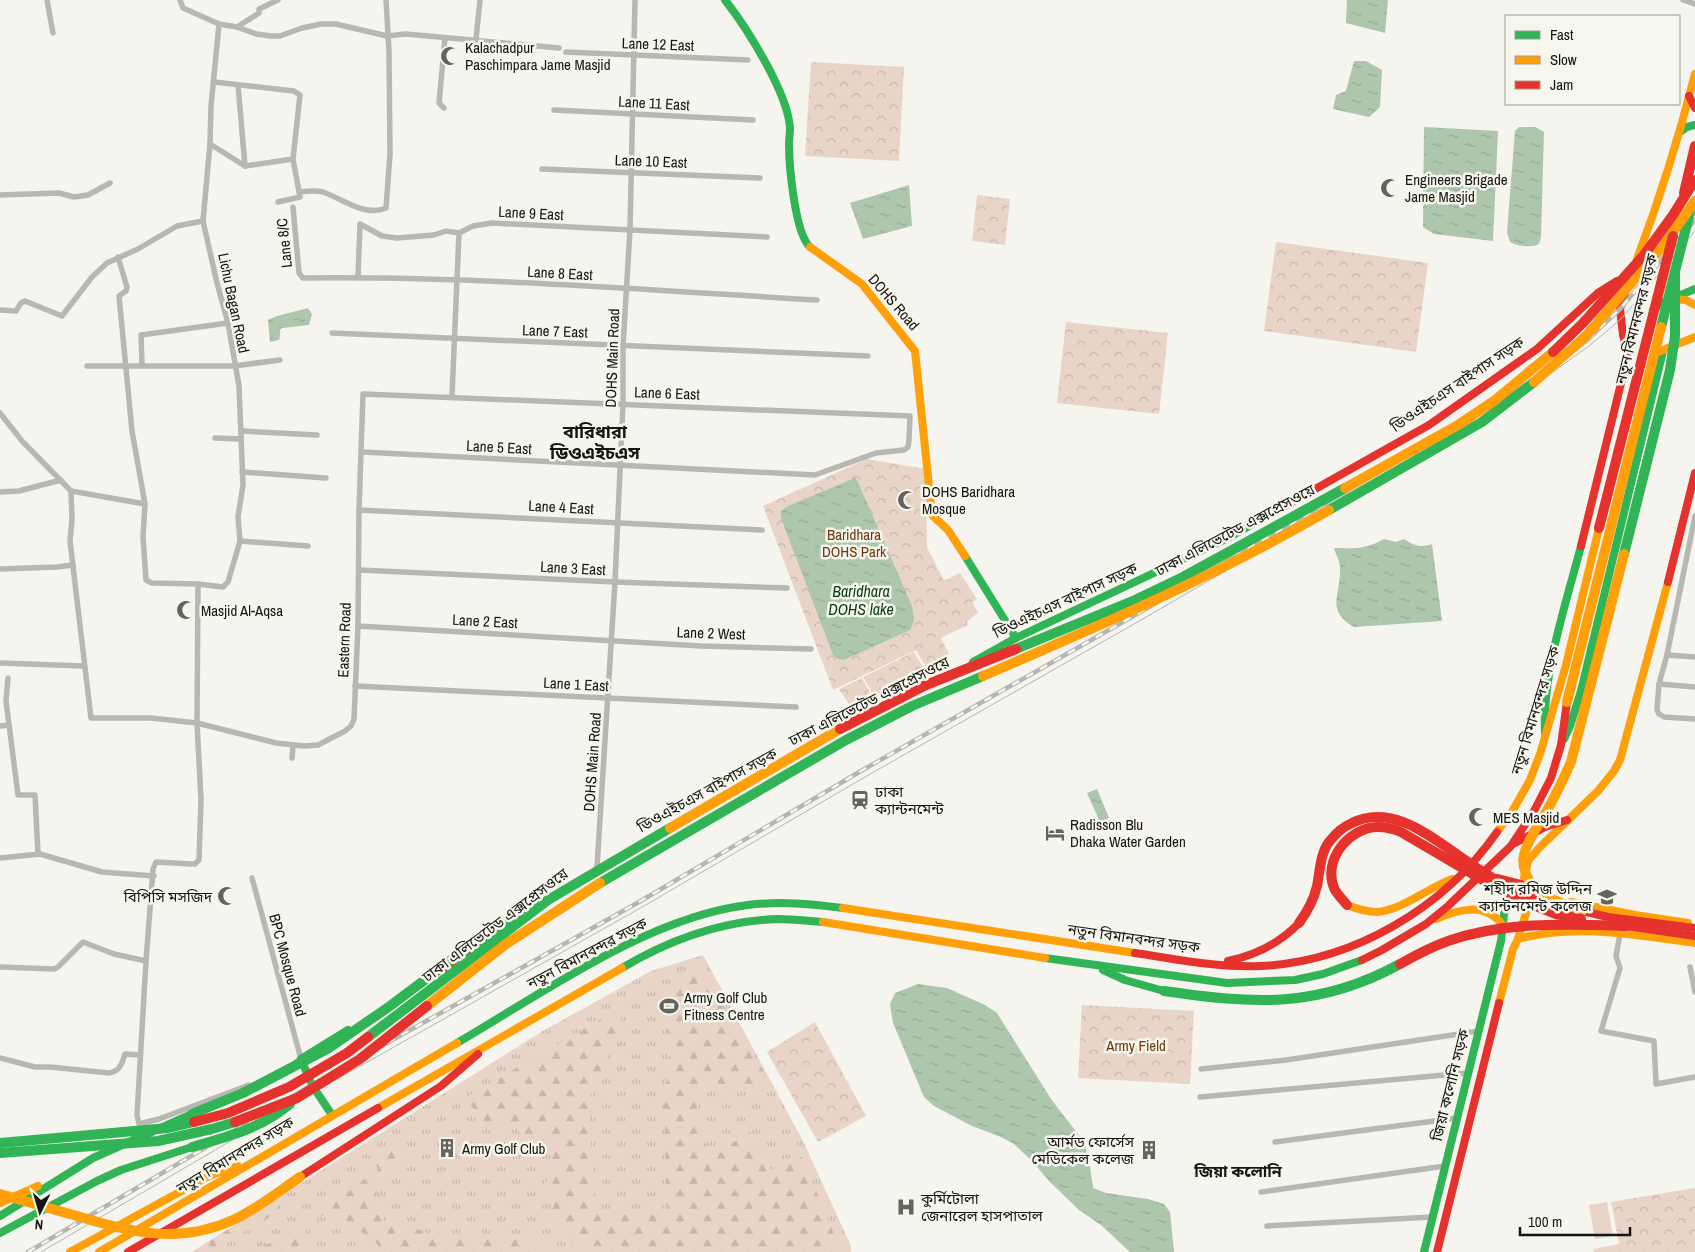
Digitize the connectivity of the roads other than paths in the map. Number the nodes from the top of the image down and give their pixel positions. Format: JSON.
{"nodes":[{"id":1,"x":47,"y":0,"type":"edge"},
{"id":2,"x":180,"y":0,"type":"edge"},
{"id":3,"x":278,"y":0,"type":"edge"},
{"id":4,"x":386,"y":0,"type":"edge"},
{"id":5,"x":480,"y":0,"type":"edge"},
{"id":6,"x":635,"y":0,"type":"edge"},
{"id":7,"x":725,"y":0,"type":"edge"},
{"id":8,"x":1683,"y":0,"type":"edge"},
{"id":9,"x":1695,"y":4,"type":"edge"},
{"id":10,"x":219,"y":24,"type":"junction"},
{"id":11,"x":237,"y":27,"type":"junction"},
{"id":12,"x":53,"y":33,"type":"dead end"},
{"id":13,"x":387,"y":36,"type":"junction"},
{"id":14,"x":445,"y":38,"type":"junction"},
{"id":15,"x":476,"y":39,"type":"junction"},
{"id":16,"x":559,"y":48,"type":"dead end"},
{"id":17,"x":566,"y":52,"type":"dead end"},
{"id":18,"x":634,"y":55,"type":"junction"},
{"id":19,"x":748,"y":60,"type":"dead end"},
{"id":20,"x":1695,"y":74,"type":"edge"},
{"id":21,"x":214,"y":82,"type":"junction"},
{"id":22,"x":238,"y":85,"type":"junction"},
{"id":23,"x":1689,"y":96,"type":"junction"},
{"id":24,"x":444,"y":108,"type":"dead end"},
{"id":25,"x":1695,"y":108,"type":"edge"},
{"id":26,"x":554,"y":110,"type":"dead end"},
{"id":27,"x":634,"y":114,"type":"junction"},
{"id":28,"x":753,"y":120,"type":"dead end"},
{"id":29,"x":1695,"y":125,"type":"edge"},
{"id":30,"x":1680,"y":132,"type":"junction"},
{"id":31,"x":210,"y":144,"type":"junction"},
{"id":32,"x":1695,"y":146,"type":"edge"},
{"id":33,"x":293,"y":159,"type":"junction"},
{"id":34,"x":245,"y":166,"type":"junction"},
{"id":35,"x":542,"y":168,"type":"dead end"},
{"id":36,"x":632,"y":172,"type":"junction"},
{"id":37,"x":760,"y":178,"type":"dead end"},
{"id":38,"x":1695,"y":180,"type":"edge"},
{"id":39,"x":110,"y":183,"type":"dead end"},
{"id":40,"x":299,"y":192,"type":"junction"},
{"id":41,"x":1695,"y":192,"type":"edge"},
{"id":42,"x":0,"y":195,"type":"edge"},
{"id":43,"x":1695,"y":200,"type":"edge"},
{"id":44,"x":278,"y":202,"type":"dead end"},
{"id":45,"x":293,"y":207,"type":"dead end"},
{"id":46,"x":203,"y":221,"type":"junction"},
{"id":47,"x":630,"y":230,"type":"junction"},
{"id":48,"x":459,"y":233,"type":"junction"},
{"id":49,"x":767,"y":236,"type":"dead end"},
{"id":50,"x":118,"y":257,"type":"junction"},
{"id":51,"x":1631,"y":272,"type":"junction"},
{"id":52,"x":1675,"y":274,"type":"junction"},
{"id":53,"x":301,"y":276,"type":"joint"},
{"id":54,"x":358,"y":277,"type":"junction"},
{"id":55,"x":457,"y":280,"type":"junction"},
{"id":56,"x":627,"y":289,"type":"junction"},
{"id":57,"x":1695,"y":289,"type":"edge"},
{"id":58,"x":1671,"y":299,"type":"junction"},
{"id":59,"x":817,"y":300,"type":"dead end"},
{"id":60,"x":1695,"y":305,"type":"edge"},
{"id":61,"x":0,"y":310,"type":"edge"},
{"id":62,"x":228,"y":323,"type":"junction"},
{"id":63,"x":332,"y":334,"type":"dead end"},
{"id":64,"x":1695,"y":337,"type":"edge"},
{"id":65,"x":454,"y":339,"type":"junction"},
{"id":66,"x":623,"y":346,"type":"junction"},
{"id":67,"x":1627,"y":350,"type":"junction"},
{"id":68,"x":1639,"y":352,"type":"junction"},
{"id":69,"x":1663,"y":352,"type":"junction"},
{"id":70,"x":868,"y":356,"type":"dead end"},
{"id":71,"x":280,"y":360,"type":"dead end"},
{"id":72,"x":142,"y":365,"type":"junction"},
{"id":73,"x":87,"y":366,"type":"dead end"},
{"id":74,"x":126,"y":366,"type":"junction"},
{"id":75,"x":234,"y":366,"type":"junction"},
{"id":76,"x":1620,"y":390,"type":"junction"},
{"id":77,"x":363,"y":394,"type":"joint"},
{"id":78,"x":452,"y":396,"type":"junction"},
{"id":79,"x":1652,"y":397,"type":"junction"},
{"id":80,"x":623,"y":404,"type":"junction"},
{"id":81,"x":0,"y":413,"type":"edge"},
{"id":82,"x":1613,"y":418,"type":"junction"},
{"id":83,"x":6,"y":421,"type":"junction"},
{"id":84,"x":1646,"y":422,"type":"junction"},
{"id":85,"x":0,"y":425,"type":"edge"},
{"id":86,"x":242,"y":431,"type":"junction"},
{"id":87,"x":317,"y":435,"type":"dead end"},
{"id":88,"x":215,"y":438,"type":"dead end"},
{"id":89,"x":241,"y":439,"type":"junction"},
{"id":90,"x":362,"y":452,"type":"junction"},
{"id":91,"x":620,"y":466,"type":"junction"},
{"id":92,"x":242,"y":472,"type":"junction"},
{"id":93,"x":1695,"y":473,"type":"edge"},
{"id":94,"x":815,"y":475,"type":"joint"},
{"id":95,"x":326,"y":478,"type":"dead end"},
{"id":96,"x":61,"y":480,"type":"junction"},
{"id":97,"x":71,"y":491,"type":"junction"},
{"id":98,"x":0,"y":492,"type":"edge"},
{"id":99,"x":145,"y":504,"type":"junction"},
{"id":100,"x":359,"y":510,"type":"junction"},
{"id":101,"x":1695,"y":516,"type":"edge"},
{"id":102,"x":617,"y":522,"type":"junction"},
{"id":103,"x":762,"y":530,"type":"dead end"},
{"id":104,"x":240,"y":540,"type":"junction"},
{"id":105,"x":308,"y":546,"type":"dead end"},
{"id":106,"x":73,"y":564,"type":"junction"},
{"id":107,"x":0,"y":569,"type":"edge"},
{"id":108,"x":359,"y":570,"type":"junction"},
{"id":109,"x":615,"y":582,"type":"junction"},
{"id":110,"x":198,"y":584,"type":"junction"},
{"id":111,"x":787,"y":588,"type":"dead end"},
{"id":112,"x":358,"y":626,"type":"junction"},
{"id":113,"x":1016,"y":638,"type":"junction"},
{"id":114,"x":610,"y":640,"type":"junction"},
{"id":115,"x":811,"y":649,"type":"dead end"},
{"id":116,"x":1667,"y":655,"type":"junction"},
{"id":117,"x":1695,"y":657,"type":"edge"},
{"id":118,"x":0,"y":663,"type":"edge"},
{"id":119,"x":84,"y":666,"type":"junction"},
{"id":120,"x":8,"y":678,"type":"dead end"},
{"id":121,"x":1659,"y":684,"type":"junction"},
{"id":122,"x":355,"y":686,"type":"junction"},
{"id":123,"x":1695,"y":687,"type":"edge"},
{"id":124,"x":609,"y":698,"type":"junction"},
{"id":125,"x":3,"y":701,"type":"edge"},
{"id":126,"x":796,"y":707,"type":"dead end"},
{"id":127,"x":1695,"y":719,"type":"edge"},
{"id":128,"x":197,"y":723,"type":"junction"},
{"id":129,"x":9,"y":725,"type":"junction"},
{"id":130,"x":0,"y":726,"type":"edge"},
{"id":131,"x":1545,"y":737,"type":"junction"},
{"id":132,"x":293,"y":745,"type":"junction"},
{"id":133,"x":1561,"y":745,"type":"junction"},
{"id":134,"x":292,"y":758,"type":"dead end"},
{"id":135,"x":1567,"y":820,"type":"junction"},
{"id":136,"x":1511,"y":846,"type":"junction"},
{"id":137,"x":38,"y":854,"type":"junction"},
{"id":138,"x":0,"y":858,"type":"edge"},
{"id":139,"x":597,"y":867,"type":"junction"},
{"id":140,"x":1482,"y":874,"type":"junction"},
{"id":141,"x":154,"y":876,"type":"junction"},
{"id":142,"x":1457,"y":877,"type":"junction"},
{"id":143,"x":252,"y":878,"type":"dead end"},
{"id":144,"x":1523,"y":885,"type":"junction"},
{"id":145,"x":548,"y":900,"type":"junction"},
{"id":146,"x":1582,"y":911,"type":"junction"},
{"id":147,"x":1426,"y":924,"type":"junction"},
{"id":148,"x":1695,"y":924,"type":"edge"},
{"id":149,"x":1503,"y":925,"type":"junction"},
{"id":150,"x":964,"y":926,"type":"junction"},
{"id":151,"x":1695,"y":928,"type":"edge"},
{"id":152,"x":1623,"y":930,"type":"junction"},
{"id":153,"x":1695,"y":936,"type":"edge"},
{"id":154,"x":1518,"y":939,"type":"junction"},
{"id":155,"x":960,"y":943,"type":"junction"},
{"id":156,"x":1695,"y":944,"type":"edge"},
{"id":157,"x":146,"y":961,"type":"junction"},
{"id":158,"x":1210,"y":964,"type":"junction"},
{"id":159,"x":1096,"y":966,"type":"junction"},
{"id":160,"x":1690,"y":967,"type":"dead end"},
{"id":161,"x":0,"y":968,"type":"edge"},
{"id":162,"x":1695,"y":992,"type":"edge"},
{"id":163,"x":1479,"y":1031,"type":"junction"},
{"id":164,"x":490,"y":1042,"type":"junction"},
{"id":165,"x":140,"y":1055,"type":"junction"},
{"id":166,"x":0,"y":1058,"type":"edge"},
{"id":167,"x":301,"y":1058,"type":"junction"},
{"id":168,"x":1201,"y":1068,"type":"dead end"},
{"id":169,"x":1468,"y":1073,"type":"junction"},
{"id":170,"x":1695,"y":1077,"type":"edge"},
{"id":171,"x":1200,"y":1097,"type":"dead end"},
{"id":172,"x":296,"y":1098,"type":"junction"},
{"id":173,"x":332,"y":1115,"type":"junction"},
{"id":174,"x":1457,"y":1118,"type":"junction"},
{"id":175,"x":1275,"y":1142,"type":"dead end"},
{"id":176,"x":0,"y":1143,"type":"edge"},
{"id":177,"x":0,"y":1153,"type":"edge"},
{"id":178,"x":261,"y":1157,"type":"junction"},
{"id":179,"x":1445,"y":1166,"type":"junction"},
{"id":180,"x":60,"y":1178,"type":"junction"},
{"id":181,"x":1261,"y":1192,"type":"dead end"},
{"id":182,"x":0,"y":1194,"type":"edge"},
{"id":183,"x":0,"y":1203,"type":"edge"},
{"id":184,"x":0,"y":1216,"type":"edge"},
{"id":185,"x":1432,"y":1217,"type":"junction"},
{"id":186,"x":1267,"y":1226,"type":"dead end"},
{"id":187,"x":0,"y":1233,"type":"edge"},
{"id":188,"x":70,"y":1252,"type":"edge"},
{"id":189,"x":99,"y":1252,"type":"edge"},
{"id":190,"x":128,"y":1252,"type":"edge"},
{"id":191,"x":1424,"y":1252,"type":"edge"},
{"id":192,"x":1437,"y":1252,"type":"edge"}],
"edges":[{"from":1,"to":12,"type":"street"},
{"from":2,"to":10,"type":"street"},
{"from":3,"to":11,"type":"street"},
{"from":4,"to":13,"type":"street"},
{"from":5,"to":15,"type":"street"},
{"from":6,"to":18,"type":"street","name":"DOHS Main Road"},
{"from":7,"to":113,"type":"main road","name":"DOHS Road"},
{"from":8,"to":9,"type":"street"},
{"from":10,"to":11,"type":"street"},
{"from":10,"to":21,"type":"street","name":"Lichu Bagan Road"},
{"from":11,"to":13,"type":"street"},
{"from":13,"to":14,"type":"street"},
{"from":13,"to":40,"type":"street"},
{"from":14,"to":15,"type":"street"},
{"from":14,"to":24,"type":"street"},
{"from":15,"to":16,"type":"street"},
{"from":17,"to":18,"type":"street","name":"Lane 12 East"},
{"from":18,"to":19,"type":"street","name":"Lane 12 East"},
{"from":18,"to":27,"type":"street","name":"DOHS Main Road"},
{"from":20,"to":23,"type":"main road"},
{"from":21,"to":22,"type":"street"},
{"from":21,"to":31,"type":"street","name":"Lichu Bagan Road"},
{"from":22,"to":33,"type":"street"},
{"from":22,"to":34,"type":"street"},
{"from":23,"to":25,"type":"main road"},
{"from":23,"to":30,"type":"main road"},
{"from":26,"to":27,"type":"street","name":"Lane 11 East"},
{"from":27,"to":28,"type":"street","name":"Lane 11 East"},
{"from":27,"to":36,"type":"street","name":"DOHS Main Road"},
{"from":29,"to":30,"type":"main road"},
{"from":30,"to":51,"type":"main road"},
{"from":31,"to":34,"type":"street"},
{"from":31,"to":46,"type":"street","name":"Lichu Bagan Road"},
{"from":32,"to":131,"type":"main road","name":"নতুন বিমানবন্দর সড়ক","bridge":true},
{"from":33,"to":34,"type":"street"},
{"from":33,"to":40,"type":"street"},
{"from":35,"to":36,"type":"street","name":"Lane 10 East"},
{"from":36,"to":37,"type":"street","name":"Lane 10 East"},
{"from":36,"to":47,"type":"street","name":"DOHS Main Road"},
{"from":38,"to":145,"type":"main road","name":"ঢাকা এলিভেটেড এক্সপ্রেসওয়ে","bridge":true},
{"from":39,"to":42,"type":"street"},
{"from":40,"to":44,"type":"street"},
{"from":41,"to":52,"type":"main road","name":"নতুন বিমানবন্দর সড়ক","bridge":true},
{"from":43,"to":172,"type":"main road","name":"ঢাকা এলিভেটেড এক্সপ্রেসওয়ে","bridge":true},
{"from":45,"to":53,"type":"street","name":"Lane 8/C"},
{"from":46,"to":50,"type":"street"},
{"from":46,"to":62,"type":"street","name":"Lichu Bagan Road"},
{"from":47,"to":48,"type":"street","name":"Lane 9 East"},
{"from":47,"to":49,"type":"street","name":"Lane 9 East"},
{"from":47,"to":56,"type":"street","name":"DOHS Main Road"},
{"from":48,"to":54,"type":"street","name":"Lane 9 East"},
{"from":48,"to":55,"type":"street"},
{"from":50,"to":61,"type":"street"},
{"from":50,"to":74,"type":"street"},
{"from":51,"to":67,"type":"main road"},
{"from":51,"to":113,"type":"main road","name":"ডিওএইচএস বাইপাস সড়ক"},
{"from":52,"to":133,"type":"main road","name":"নতুন বিমানবন্দর সড়ক","bridge":true},
{"from":52,"to":146,"type":"main road","bridge":true},
{"from":53,"to":54,"type":"street","name":"Lane 8 East"},
{"from":54,"to":55,"type":"street","name":"Lane 8 East"},
{"from":55,"to":56,"type":"street","name":"Lane 8 East"},
{"from":55,"to":65,"type":"street"},
{"from":56,"to":59,"type":"street","name":"Lane 8 East"},
{"from":56,"to":66,"type":"street","name":"DOHS Main Road"},
{"from":57,"to":58,"type":"main road"},
{"from":58,"to":60,"type":"main road"},
{"from":58,"to":68,"type":"main road"},
{"from":62,"to":72,"type":"street"},
{"from":62,"to":75,"type":"street","name":"Lichu Bagan Road"},
{"from":63,"to":65,"type":"street","name":"Lane 7 East"},
{"from":64,"to":69,"type":"main road"},
{"from":65,"to":66,"type":"street","name":"Lane 7 East"},
{"from":65,"to":78,"type":"street"},
{"from":66,"to":70,"type":"street","name":"Lane 7 East"},
{"from":66,"to":80,"type":"street","name":"DOHS Main Road"},
{"from":67,"to":68,"type":"main road"},
{"from":67,"to":76,"type":"main road"},
{"from":68,"to":69,"type":"main road"},
{"from":69,"to":79,"type":"main road"},
{"from":71,"to":75,"type":"street"},
{"from":72,"to":74,"type":"street"},
{"from":72,"to":75,"type":"street"},
{"from":73,"to":74,"type":"street"},
{"from":74,"to":99,"type":"street"},
{"from":75,"to":86,"type":"street","name":"Lichu Bagan Road"},
{"from":76,"to":79,"type":"main road"},
{"from":76,"to":82,"type":"main road"},
{"from":77,"to":78,"type":"street","name":"Lane 6 East"},
{"from":77,"to":90,"type":"street","name":"Eastern Road"},
{"from":78,"to":80,"type":"street","name":"Lane 6 East"},
{"from":79,"to":84,"type":"main road"},
{"from":80,"to":91,"type":"street","name":"DOHS Main Road"},
{"from":80,"to":94,"type":"street","name":"Lane 6 East"},
{"from":81,"to":83,"type":"street"},
{"from":82,"to":84,"type":"main road"},
{"from":82,"to":131,"type":"main road"},
{"from":83,"to":85,"type":"street"},
{"from":83,"to":96,"type":"street"},
{"from":84,"to":133,"type":"main road"},
{"from":86,"to":87,"type":"street"},
{"from":86,"to":89,"type":"street","name":"Lichu Bagan Road"},
{"from":88,"to":89,"type":"street"},
{"from":89,"to":92,"type":"street","name":"Lichu Bagan Road"},
{"from":90,"to":91,"type":"street","name":"Lane 5 East"},
{"from":90,"to":100,"type":"street","name":"Eastern Road"},
{"from":91,"to":94,"type":"street","name":"Lane 5 East"},
{"from":91,"to":102,"type":"street","name":"DOHS Main Road"},
{"from":92,"to":95,"type":"street"},
{"from":92,"to":104,"type":"street","name":"Lichu Bagan Road"},
{"from":93,"to":135,"type":"main road"},
{"from":96,"to":97,"type":"street"},
{"from":96,"to":98,"type":"street"},
{"from":97,"to":99,"type":"street"},
{"from":97,"to":106,"type":"street"},
{"from":99,"to":110,"type":"street"},
{"from":100,"to":102,"type":"street","name":"Lane 4 East"},
{"from":100,"to":108,"type":"street","name":"Eastern Road"},
{"from":101,"to":116,"type":"street"},
{"from":102,"to":103,"type":"street","name":"Lane 4 East"},
{"from":102,"to":109,"type":"street","name":"DOHS Main Road"},
{"from":104,"to":105,"type":"street"},
{"from":104,"to":110,"type":"street","name":"Lichu Bagan Road"},
{"from":106,"to":107,"type":"street"},
{"from":106,"to":119,"type":"street"},
{"from":108,"to":109,"type":"street","name":"Lane 3 East"},
{"from":108,"to":112,"type":"street","name":"Eastern Road"},
{"from":109,"to":111,"type":"street","name":"Lane 3 East"},
{"from":109,"to":114,"type":"street","name":"DOHS Main Road"},
{"from":110,"to":128,"type":"street"},
{"from":112,"to":114,"type":"street","name":"Lane 2 East"},
{"from":112,"to":122,"type":"street","name":"Eastern Road"},
{"from":113,"to":139,"type":"main road","name":"ডিওএইচএস বাইপাস সড়ক"},
{"from":114,"to":115,"type":"street","name":"Lane 2 West"},
{"from":114,"to":124,"type":"street","name":"DOHS Main Road"},
{"from":116,"to":117,"type":"street"},
{"from":116,"to":121,"type":"street"},
{"from":118,"to":119,"type":"street"},
{"from":119,"to":128,"type":"street","name":"Eastern Road"},
{"from":120,"to":125,"type":"street"},
{"from":121,"to":123,"type":"street"},
{"from":121,"to":127,"type":"street"},
{"from":122,"to":124,"type":"street","name":"Lane 1 East"},
{"from":122,"to":132,"type":"street","name":"Eastern Road"},
{"from":124,"to":126,"type":"street","name":"Lane 1 East"},
{"from":124,"to":139,"type":"street","name":"DOHS Main Road"},
{"from":125,"to":129,"type":"street"},
{"from":128,"to":132,"type":"street","name":"Eastern Road"},
{"from":128,"to":141,"type":"street"},
{"from":129,"to":130,"type":"street"},
{"from":129,"to":137,"type":"street"},
{"from":131,"to":142,"type":"main road","name":"নতুন বিমানবন্দর সড়ক"},
{"from":132,"to":134,"type":"street"},
{"from":133,"to":136,"type":"main road","name":"নতুন বিমানবন্দর সড়ক"},
{"from":135,"to":136,"type":"main road"},
{"from":135,"to":144,"type":"main road"},
{"from":136,"to":140,"type":"main road","name":"নতুন বিমানবন্দর সড়ক"},
{"from":137,"to":138,"type":"street"},
{"from":137,"to":141,"type":"street"},
{"from":139,"to":167,"type":"main road","name":"ডিওএইচএস বাইপাস সড়ক"},
{"from":140,"to":144,"type":"main road"},
{"from":140,"to":147,"type":"main road","name":"নতুন বিমানবন্দর সড়ক"},
{"from":141,"to":157,"type":"street"},
{"from":142,"to":152,"type":"main road","bridge":true},
{"from":142,"to":158,"type":"main road","name":"নতুন বিমানবন্দর সড়ক"},
{"from":143,"to":167,"type":"street","name":"BPC Mosque Road"},
{"from":144,"to":148,"type":"main road"},
{"from":144,"to":149,"type":"main road","name":"জিয়া কলোনি সড়ক"},
{"from":144,"to":154,"type":"main road","name":"জিয়া কলোনি সড়ক"},
{"from":145,"to":176,"type":"main road","name":"ঢাকা এলিভেটেড এক্সপ্রেসওয়ে","bridge":true},
{"from":145,"to":180,"type":"main road","bridge":true},
{"from":146,"to":151,"type":"main road"},
{"from":146,"to":158,"type":"main road","bridge":true},
{"from":147,"to":149,"type":"main road"},
{"from":147,"to":159,"type":"main road","name":"নতুন বিমানবন্দর সড়ক"},
{"from":149,"to":163,"type":"main road","name":"জিয়া কলোনি সড়ক"},
{"from":150,"to":155,"type":"main road"},
{"from":150,"to":158,"type":"main road","name":"নতুন বিমানবন্দর সড়ক"},
{"from":150,"to":173,"type":"main road","name":"নতুন বিমানবন্দর সড়ক"},
{"from":152,"to":153,"type":"main road"},
{"from":152,"to":154,"type":"main road"},
{"from":152,"to":156,"type":"main road"},
{"from":152,"to":159,"type":"main road","bridge":true},
{"from":152,"to":170,"type":"street"},
{"from":154,"to":192,"type":"main road","name":"জিয়া কলোনি সড়ক"},
{"from":155,"to":159,"type":"main road","name":"নতুন বিমানবন্দর সড়ক"},
{"from":155,"to":164,"type":"main road","name":"নতুন বিমানবন্দর সড়ক"},
{"from":157,"to":161,"type":"street"},
{"from":157,"to":165,"type":"street"},
{"from":160,"to":162,"type":"street"},
{"from":163,"to":168,"type":"street"},
{"from":163,"to":169,"type":"main road","name":"জিয়া কলোনি সড়ক"},
{"from":164,"to":182,"type":"main road","bridge":true},
{"from":164,"to":190,"type":"main road","name":"নতুন বিমানবন্দর সড়ক"},
{"from":165,"to":166,"type":"street"},
{"from":165,"to":167,"type":"street"},
{"from":167,"to":173,"type":"main road"},
{"from":169,"to":171,"type":"street"},
{"from":169,"to":174,"type":"main road","name":"জিয়া কলোনি সড়ক"},
{"from":172,"to":177,"type":"main road","name":"ঢাকা এলিভেটেড এক্সপ্রেসওয়ে","bridge":true},
{"from":172,"to":187,"type":"main road","bridge":true},
{"from":173,"to":178,"type":"main road","name":"নতুন বিমানবন্দর সড়ক"},
{"from":174,"to":175,"type":"street"},
{"from":174,"to":179,"type":"main road","name":"জিয়া কলোনি সড়ক"},
{"from":178,"to":188,"type":"main road"},
{"from":178,"to":189,"type":"main road","name":"নতুন বিমানবন্দর সড়ক"},
{"from":179,"to":181,"type":"street"},
{"from":179,"to":185,"type":"main road","name":"জিয়া কলোনি সড়ক"},
{"from":180,"to":183,"type":"main road"},
{"from":180,"to":184,"type":"main road"},
{"from":185,"to":186,"type":"street"},
{"from":185,"to":191,"type":"main road","name":"জিয়া কলোনি সড়ক"}]}
